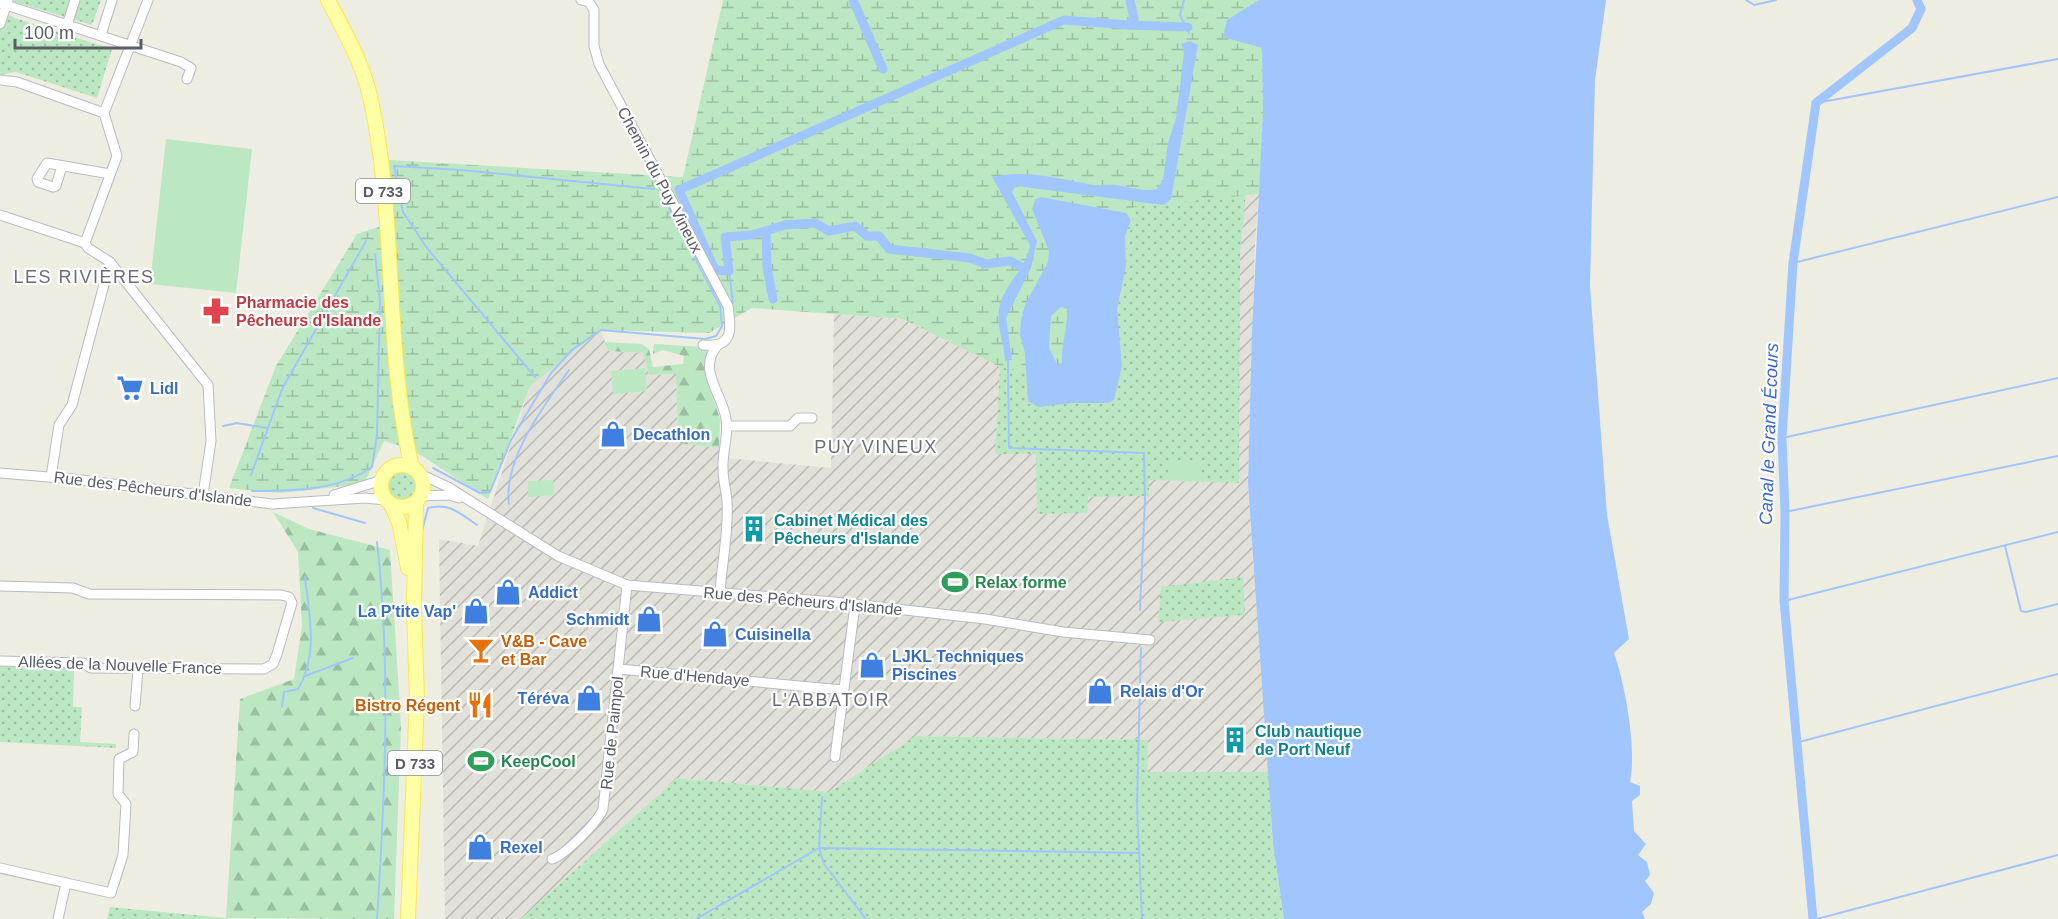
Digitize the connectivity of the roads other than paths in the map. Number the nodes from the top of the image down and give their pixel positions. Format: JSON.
{"nodes":[{"id":1,"x":75,"y":0,"type":"edge"},
{"id":2,"x":112,"y":0,"type":"edge"},
{"id":3,"x":148,"y":0,"type":"edge"},
{"id":4,"x":328,"y":0,"type":"edge"},
{"id":5,"x":581,"y":0,"type":"edge"},
{"id":6,"x":4,"y":3,"type":"edge"},
{"id":7,"x":0,"y":24,"type":"edge"},
{"id":8,"x":67,"y":25,"type":"junction"},
{"id":9,"x":101,"y":35,"type":"junction"},
{"id":10,"x":129,"y":44,"type":"junction"},
{"id":11,"x":187,"y":79,"type":"dead end"},
{"id":12,"x":0,"y":80,"type":"edge"},
{"id":13,"x":104,"y":113,"type":"junction"},
{"id":14,"x":62,"y":166,"type":"dead end"},
{"id":15,"x":110,"y":174,"type":"junction"},
{"id":16,"x":0,"y":214,"type":"edge"},
{"id":17,"x":85,"y":243,"type":"junction"},
{"id":18,"x":110,"y":262,"type":"junction"},
{"id":19,"x":703,"y":345,"type":"dead end"},
{"id":20,"x":717,"y":346,"type":"junction"},
{"id":21,"x":400,"y":392,"type":"junction"},
{"id":22,"x":812,"y":418,"type":"dead end"},
{"id":23,"x":727,"y":426,"type":"junction"},
{"id":24,"x":395,"y":466,"type":"junction"},
{"id":25,"x":415,"y":470,"type":"junction"},
{"id":26,"x":0,"y":473,"type":"edge"},
{"id":27,"x":51,"y":477,"type":"junction"},
{"id":28,"x":382,"y":480,"type":"junction"},
{"id":29,"x":203,"y":495,"type":"junction"},
{"id":30,"x":418,"y":499,"type":"junction"},
{"id":31,"x":306,"y":501,"type":"junction"},
{"id":32,"x":389,"y":502,"type":"junction"},
{"id":33,"x":474,"y":503,"type":"junction"},
{"id":34,"x":627,"y":585,"type":"junction"},
{"id":35,"x":0,"y":586,"type":"edge"},
{"id":36,"x":720,"y":592,"type":"junction"},
{"id":37,"x":855,"y":605,"type":"junction"},
{"id":38,"x":414,"y":608,"type":"junction"},
{"id":39,"x":1150,"y":640,"type":"dead end"},
{"id":40,"x":0,"y":661,"type":"edge"},
{"id":41,"x":138,"y":669,"type":"junction"},
{"id":42,"x":620,"y":669,"type":"junction"},
{"id":43,"x":843,"y":690,"type":"junction"},
{"id":44,"x":135,"y":706,"type":"dead end"},
{"id":45,"x":134,"y":734,"type":"dead end"},
{"id":46,"x":835,"y":757,"type":"dead end"},
{"id":47,"x":552,"y":859,"type":"dead end"},
{"id":48,"x":0,"y":868,"type":"edge"},
{"id":49,"x":66,"y":883,"type":"junction"},
{"id":50,"x":58,"y":919,"type":"edge"},
{"id":51,"x":408,"y":919,"type":"edge"}],
"edges":[{"from":1,"to":8,"type":"street"},
{"from":2,"to":9,"type":"street"},
{"from":3,"to":10,"type":"street"},
{"from":4,"to":21,"type":"main road","number":"D 733"},
{"from":5,"to":20,"type":"street","name":"Chemin du Puy Vineux"},
{"from":6,"to":7,"type":"street"},
{"from":6,"to":8,"type":"street"},
{"from":8,"to":9,"type":"street"},
{"from":9,"to":10,"type":"street"},
{"from":10,"to":11,"type":"street"},
{"from":10,"to":13,"type":"street"},
{"from":12,"to":13,"type":"street"},
{"from":13,"to":15,"type":"street"},
{"from":14,"to":15,"type":"street"},
{"from":15,"to":17,"type":"street"},
{"from":16,"to":17,"type":"street"},
{"from":17,"to":18,"type":"street"},
{"from":18,"to":27,"type":"street"},
{"from":18,"to":29,"type":"street"},
{"from":19,"to":20,"type":"street"},
{"from":20,"to":23,"type":"street","name":"Chemin du Puy Vineux"},
{"from":21,"to":24,"type":"main road","number":"D 733"},
{"from":21,"to":25,"type":"main road","number":"D 733"},
{"from":22,"to":23,"type":"street"},
{"from":23,"to":36,"type":"street"},
{"from":24,"to":25,"type":"main road"},
{"from":24,"to":28,"type":"main road"},
{"from":25,"to":30,"type":"main road"},
{"from":25,"to":33,"type":"street","name":"Rue des Pêcheurs d'Islande"},
{"from":26,"to":27,"type":"street","name":"Rue des Pêcheurs d'Islande"},
{"from":27,"to":29,"type":"street","name":"Rue des Pêcheurs d'Islande"},
{"from":28,"to":31,"type":"street","name":"Rue des Pêcheurs d'Islande"},
{"from":28,"to":32,"type":"main road"},
{"from":29,"to":31,"type":"street","name":"Rue des Pêcheurs d'Islande"},
{"from":30,"to":32,"type":"main road"},
{"from":30,"to":33,"type":"street","name":"Rue des Pêcheurs d'Islande"},
{"from":30,"to":38,"type":"main road","number":"D 733"},
{"from":31,"to":32,"type":"street","name":"Rue des Pêcheurs d'Islande"},
{"from":32,"to":38,"type":"main road","number":"D 733"},
{"from":33,"to":34,"type":"street","name":"Rue des Pêcheurs d'Islande"},
{"from":34,"to":36,"type":"street","name":"Rue des Pêcheurs d'Islande"},
{"from":34,"to":42,"type":"street","name":"Rue de Paimpol"},
{"from":35,"to":41,"type":"street","name":"Allées de la Nouvelle France"},
{"from":36,"to":37,"type":"street","name":"Rue des Pêcheurs d'Islande"},
{"from":37,"to":39,"type":"street","name":"Rue des Pêcheurs d'Islande"},
{"from":37,"to":43,"type":"street"},
{"from":38,"to":51,"type":"main road","number":"D 733"},
{"from":40,"to":41,"type":"street","name":"Allées de la Nouvelle France"},
{"from":41,"to":44,"type":"street"},
{"from":42,"to":43,"type":"street","name":"Rue d'Hendaye"},
{"from":42,"to":47,"type":"street","name":"Rue de Paimpol"},
{"from":43,"to":46,"type":"street"},
{"from":45,"to":49,"type":"street"},
{"from":48,"to":49,"type":"street"},
{"from":49,"to":50,"type":"street"}]}
